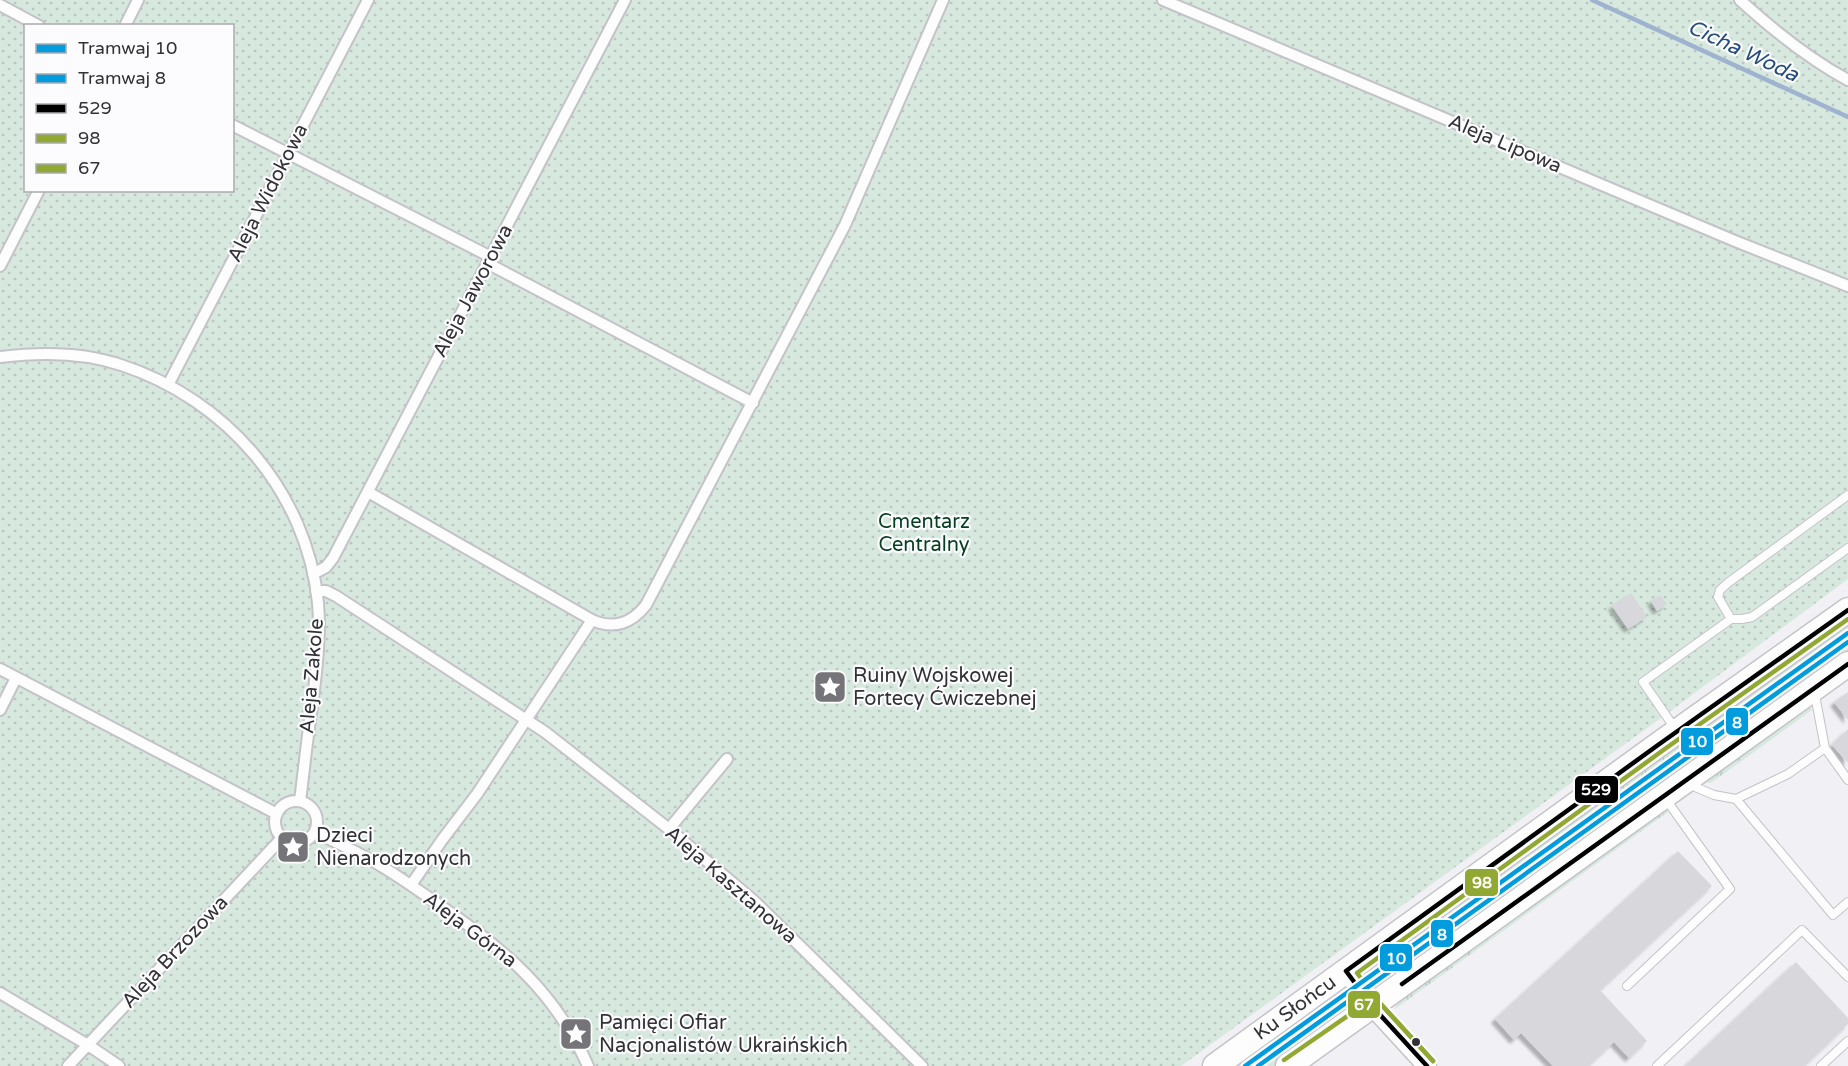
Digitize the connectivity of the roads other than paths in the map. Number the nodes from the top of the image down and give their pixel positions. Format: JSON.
{"nodes":[{"id":1,"x":138,"y":0,"type":"edge"},
{"id":2,"x":368,"y":0,"type":"edge"},
{"id":3,"x":625,"y":0,"type":"edge"},
{"id":4,"x":943,"y":0,"type":"edge"},
{"id":5,"x":1163,"y":0,"type":"edge"},
{"id":6,"x":1740,"y":0,"type":"edge"},
{"id":7,"x":0,"y":5,"type":"edge"},
{"id":8,"x":35,"y":24,"type":"edge"},
{"id":9,"x":126,"y":24,"type":"edge"},
{"id":10,"x":1848,"y":80,"type":"edge"},
{"id":11,"x":234,"y":126,"type":"edge"},
{"id":12,"x":289,"y":153,"type":"junction"},
{"id":13,"x":38,"y":192,"type":"edge"},
{"id":14,"x":489,"y":260,"type":"junction"},
{"id":15,"x":0,"y":266,"type":"edge"},
{"id":16,"x":1848,"y":286,"type":"edge"},
{"id":17,"x":0,"y":357,"type":"edge"},
{"id":18,"x":168,"y":385,"type":"junction"},
{"id":19,"x":753,"y":403,"type":"junction"},
{"id":20,"x":368,"y":492,"type":"junction"},
{"id":21,"x":1848,"y":495,"type":"edge"},
{"id":22,"x":1848,"y":548,"type":"edge"},
{"id":23,"x":313,"y":574,"type":"junction"},
{"id":24,"x":316,"y":591,"type":"junction"},
{"id":25,"x":1848,"y":610,"type":"edge"},
{"id":26,"x":1731,"y":619,"type":"junction"},
{"id":27,"x":592,"y":620,"type":"junction"},
{"id":28,"x":1848,"y":664,"type":"edge"},
{"id":29,"x":0,"y":669,"type":"edge"},
{"id":30,"x":16,"y":678,"type":"junction"},
{"id":31,"x":1816,"y":688,"type":"junction"},
{"id":32,"x":0,"y":710,"type":"edge"},
{"id":33,"x":526,"y":721,"type":"junction"},
{"id":34,"x":1677,"y":732,"type":"junction"},
{"id":35,"x":1825,"y":748,"type":"junction"},
{"id":36,"x":727,"y":759,"type":"dead end"},
{"id":37,"x":1848,"y":780,"type":"edge"},
{"id":38,"x":1684,"y":783,"type":"junction"},
{"id":39,"x":1664,"y":797,"type":"junction"},
{"id":40,"x":1736,"y":800,"type":"junction"},
{"id":41,"x":300,"y":801,"type":"junction"},
{"id":42,"x":277,"y":814,"type":"junction"},
{"id":43,"x":669,"y":829,"type":"junction"},
{"id":44,"x":315,"y":832,"type":"junction"},
{"id":45,"x":282,"y":838,"type":"junction"},
{"id":46,"x":411,"y":885,"type":"junction"},
{"id":47,"x":1848,"y":902,"type":"edge"},
{"id":48,"x":1346,"y":971,"type":"junction"},
{"id":49,"x":1848,"y":977,"type":"edge"},
{"id":50,"x":1627,"y":986,"type":"dead end"},
{"id":51,"x":0,"y":993,"type":"edge"},
{"id":52,"x":1372,"y":1006,"type":"junction"},
{"id":53,"x":1848,"y":1041,"type":"edge"},
{"id":54,"x":87,"y":1045,"type":"junction"},
{"id":55,"x":68,"y":1066,"type":"edge"},
{"id":56,"x":119,"y":1066,"type":"edge"},
{"id":57,"x":588,"y":1066,"type":"edge"},
{"id":58,"x":922,"y":1066,"type":"edge"},
{"id":59,"x":1215,"y":1066,"type":"edge"},
{"id":60,"x":1288,"y":1066,"type":"edge"},
{"id":61,"x":1427,"y":1066,"type":"edge"},
{"id":62,"x":1657,"y":1066,"type":"edge"},
{"id":63,"x":1821,"y":1066,"type":"edge"}],
"edges":[{"from":1,"to":9,"type":"street"},
{"from":2,"to":12,"type":"street","name":"Aleja Widokowa"},
{"from":3,"to":14,"type":"street","name":"Aleja Jaworowa"},
{"from":4,"to":19,"type":"street"},
{"from":5,"to":16,"type":"street","name":"Aleja Lipowa"},
{"from":6,"to":10,"type":"street"},
{"from":7,"to":8,"type":"street"},
{"from":11,"to":12,"type":"street"},
{"from":12,"to":14,"type":"street"},
{"from":12,"to":18,"type":"street","name":"Aleja Widokowa"},
{"from":13,"to":15,"type":"street"},
{"from":14,"to":19,"type":"street"},
{"from":14,"to":20,"type":"street","name":"Aleja Jaworowa"},
{"from":17,"to":18,"type":"street","name":"Aleja Zakole"},
{"from":18,"to":23,"type":"street","name":"Aleja Zakole"},
{"from":19,"to":27,"type":"street"},
{"from":20,"to":23,"type":"street","name":"Aleja Jaworowa"},
{"from":20,"to":27,"type":"street"},
{"from":21,"to":26,"type":"lane"},
{"from":22,"to":26,"type":"lane"},
{"from":23,"to":24,"type":"street","name":"Aleja Zakole"},
{"from":24,"to":33,"type":"street","name":"Aleja Kasztanowa"},
{"from":24,"to":41,"type":"street","name":"Aleja Zakole"},
{"from":25,"to":34,"type":"main road","name":"Ku Słońcu"},
{"from":26,"to":34,"type":"lane"},
{"from":27,"to":33,"type":"street"},
{"from":28,"to":31,"type":"main road"},
{"from":29,"to":30,"type":"street"},
{"from":30,"to":32,"type":"street"},
{"from":30,"to":42,"type":"street"},
{"from":31,"to":35,"type":"lane"},
{"from":31,"to":38,"type":"main road"},
{"from":33,"to":43,"type":"street","name":"Aleja Kasztanowa"},
{"from":33,"to":46,"type":"street"},
{"from":34,"to":48,"type":"main road","name":"Ku Słońcu"},
{"from":35,"to":37,"type":"lane"},
{"from":35,"to":40,"type":"lane"},
{"from":36,"to":43,"type":"street"},
{"from":38,"to":39,"type":"main road"},
{"from":38,"to":40,"type":"lane"},
{"from":39,"to":50,"type":"lane"},
{"from":39,"to":52,"type":"main road"},
{"from":40,"to":47,"type":"lane"},
{"from":41,"to":42,"type":"street"},
{"from":41,"to":44,"type":"street"},
{"from":42,"to":45,"type":"street"},
{"from":43,"to":58,"type":"street","name":"Aleja Kasztanowa"},
{"from":44,"to":45,"type":"street"},
{"from":44,"to":46,"type":"street","name":"Aleja Górna"},
{"from":45,"to":54,"type":"street","name":"Aleja Brzozowa"},
{"from":46,"to":57,"type":"street","name":"Aleja Górna"},
{"from":48,"to":52,"type":"street","name":"Ku Słońcu"},
{"from":48,"to":59,"type":"main road","name":"Ku Słońcu"},
{"from":49,"to":62,"type":"lane"},
{"from":51,"to":54,"type":"street"},
{"from":52,"to":60,"type":"main road"},
{"from":52,"to":61,"type":"street","name":"Ku Słońcu"},
{"from":53,"to":63,"type":"lane"},
{"from":54,"to":55,"type":"street","name":"Aleja Brzozowa"},
{"from":54,"to":56,"type":"street"}]}
